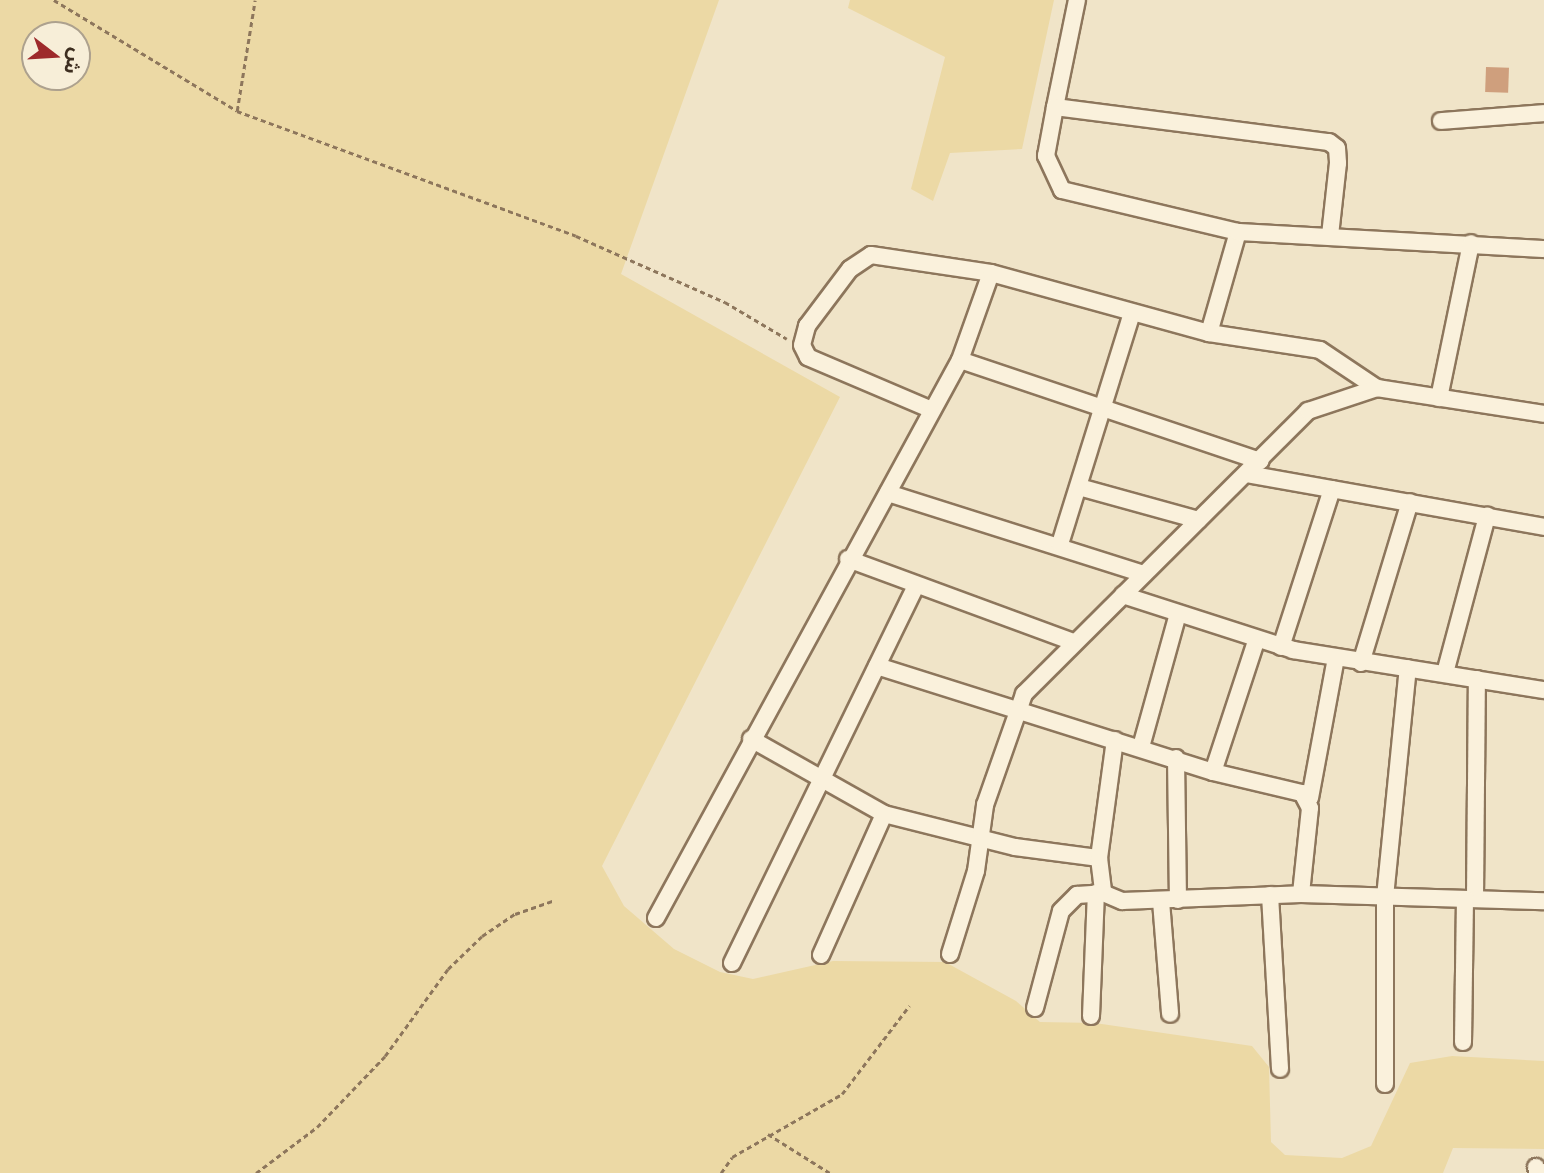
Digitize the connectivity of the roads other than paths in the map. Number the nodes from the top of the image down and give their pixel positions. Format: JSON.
{"nodes":[{"id":1,"x":1077,"y":0,"type":"edge"},
{"id":2,"x":1055,"y":107,"type":"junction"},
{"id":3,"x":1544,"y":113,"type":"edge"},
{"id":4,"x":1441,"y":121,"type":"dead end"},
{"id":5,"x":1238,"y":232,"type":"junction"},
{"id":6,"x":1329,"y":236,"type":"junction"},
{"id":7,"x":1471,"y":243,"type":"junction"},
{"id":8,"x":1544,"y":249,"type":"edge"},
{"id":9,"x":991,"y":273,"type":"junction"},
{"id":10,"x":1132,"y":313,"type":"junction"},
{"id":11,"x":1209,"y":333,"type":"junction"},
{"id":12,"x":960,"y":359,"type":"junction"},
{"id":13,"x":1377,"y":388,"type":"junction"},
{"id":14,"x":1439,"y":398,"type":"junction"},
{"id":15,"x":1104,"y":406,"type":"junction"},
{"id":16,"x":932,"y":410,"type":"junction"},
{"id":17,"x":1544,"y":414,"type":"edge"},
{"id":18,"x":1260,"y":461,"type":"junction"},
{"id":19,"x":1247,"y":474,"type":"junction"},
{"id":20,"x":1079,"y":487,"type":"junction"},
{"id":21,"x":1332,"y":488,"type":"junction"},
{"id":22,"x":888,"y":493,"type":"junction"},
{"id":23,"x":1410,"y":502,"type":"junction"},
{"id":24,"x":1487,"y":516,"type":"junction"},
{"id":25,"x":1199,"y":520,"type":"junction"},
{"id":26,"x":1544,"y":527,"type":"edge"},
{"id":27,"x":1060,"y":544,"type":"junction"},
{"id":28,"x":848,"y":559,"type":"junction"},
{"id":29,"x":1143,"y":574,"type":"junction"},
{"id":30,"x":916,"y":586,"type":"junction"},
{"id":31,"x":1123,"y":594,"type":"junction"},
{"id":32,"x":1178,"y":614,"type":"junction"},
{"id":33,"x":1256,"y":641,"type":"junction"},
{"id":34,"x":1073,"y":642,"type":"junction"},
{"id":35,"x":1281,"y":647,"type":"junction"},
{"id":36,"x":1336,"y":658,"type":"junction"},
{"id":37,"x":1361,"y":663,"type":"junction"},
{"id":38,"x":877,"y":666,"type":"junction"},
{"id":39,"x":1408,"y":668,"type":"junction"},
{"id":40,"x":1445,"y":673,"type":"junction"},
{"id":41,"x":1476,"y":680,"type":"junction"},
{"id":42,"x":1544,"y":690,"type":"edge"},
{"id":43,"x":1014,"y":712,"type":"junction"},
{"id":44,"x":751,"y":739,"type":"junction"},
{"id":45,"x":1115,"y":740,"type":"junction"},
{"id":46,"x":1141,"y":747,"type":"junction"},
{"id":47,"x":1175,"y":758,"type":"junction"},
{"id":48,"x":1213,"y":772,"type":"junction"},
{"id":49,"x":822,"y":778,"type":"junction"},
{"id":50,"x":1310,"y":799,"type":"junction"},
{"id":51,"x":884,"y":814,"type":"junction"},
{"id":52,"x":980,"y":836,"type":"junction"},
{"id":53,"x":1099,"y":858,"type":"junction"},
{"id":54,"x":1100,"y":893,"type":"junction"},
{"id":55,"x":1301,"y":894,"type":"junction"},
{"id":56,"x":1270,"y":895,"type":"junction"},
{"id":57,"x":1385,"y":897,"type":"junction"},
{"id":58,"x":1470,"y":898,"type":"junction"},
{"id":59,"x":1178,"y":900,"type":"junction"},
{"id":60,"x":1161,"y":901,"type":"junction"},
{"id":61,"x":1544,"y":901,"type":"edge"},
{"id":62,"x":656,"y":918,"type":"dead end"},
{"id":63,"x":950,"y":954,"type":"dead end"},
{"id":64,"x":821,"y":955,"type":"dead end"},
{"id":65,"x":732,"y":963,"type":"dead end"},
{"id":66,"x":1035,"y":1008,"type":"dead end"},
{"id":67,"x":1170,"y":1014,"type":"dead end"},
{"id":68,"x":1091,"y":1016,"type":"dead end"},
{"id":69,"x":1463,"y":1042,"type":"dead end"},
{"id":70,"x":1280,"y":1069,"type":"dead end"},
{"id":71,"x":1385,"y":1084,"type":"dead end"}],
"edges":[{"from":1,"to":2,"type":"street"},
{"from":2,"to":5,"type":"street"},
{"from":2,"to":6,"type":"street"},
{"from":3,"to":4,"type":"street"},
{"from":5,"to":6,"type":"street"},
{"from":5,"to":11,"type":"street"},
{"from":6,"to":7,"type":"street"},
{"from":7,"to":8,"type":"street"},
{"from":7,"to":14,"type":"street"},
{"from":9,"to":10,"type":"street"},
{"from":9,"to":12,"type":"street"},
{"from":9,"to":16,"type":"street"},
{"from":10,"to":11,"type":"street"},
{"from":10,"to":15,"type":"street"},
{"from":11,"to":13,"type":"street"},
{"from":12,"to":15,"type":"street"},
{"from":12,"to":16,"type":"street"},
{"from":13,"to":14,"type":"street"},
{"from":13,"to":18,"type":"street"},
{"from":14,"to":17,"type":"street"},
{"from":15,"to":18,"type":"street"},
{"from":15,"to":20,"type":"street"},
{"from":16,"to":22,"type":"street"},
{"from":18,"to":19,"type":"street"},
{"from":19,"to":21,"type":"street"},
{"from":19,"to":25,"type":"street"},
{"from":20,"to":25,"type":"street"},
{"from":20,"to":27,"type":"street"},
{"from":21,"to":23,"type":"street"},
{"from":21,"to":35,"type":"street"},
{"from":22,"to":27,"type":"street"},
{"from":22,"to":28,"type":"street"},
{"from":23,"to":24,"type":"street"},
{"from":23,"to":37,"type":"street"},
{"from":24,"to":26,"type":"street"},
{"from":24,"to":40,"type":"street"},
{"from":25,"to":29,"type":"street"},
{"from":27,"to":29,"type":"street"},
{"from":28,"to":30,"type":"street"},
{"from":28,"to":44,"type":"street"},
{"from":29,"to":31,"type":"street"},
{"from":30,"to":34,"type":"street"},
{"from":30,"to":38,"type":"street"},
{"from":31,"to":32,"type":"street"},
{"from":31,"to":34,"type":"street"},
{"from":32,"to":33,"type":"street"},
{"from":32,"to":46,"type":"street"},
{"from":33,"to":35,"type":"street"},
{"from":33,"to":48,"type":"street"},
{"from":34,"to":43,"type":"street"},
{"from":35,"to":36,"type":"street"},
{"from":36,"to":37,"type":"street"},
{"from":36,"to":50,"type":"street"},
{"from":37,"to":39,"type":"street"},
{"from":38,"to":43,"type":"street"},
{"from":38,"to":49,"type":"street"},
{"from":39,"to":40,"type":"street"},
{"from":39,"to":57,"type":"street"},
{"from":40,"to":41,"type":"street"},
{"from":41,"to":42,"type":"street"},
{"from":41,"to":58,"type":"street"},
{"from":43,"to":45,"type":"street"},
{"from":43,"to":52,"type":"street"},
{"from":44,"to":49,"type":"street"},
{"from":44,"to":62,"type":"street"},
{"from":45,"to":46,"type":"street"},
{"from":45,"to":53,"type":"street"},
{"from":46,"to":47,"type":"street"},
{"from":47,"to":48,"type":"street"},
{"from":47,"to":59,"type":"street"},
{"from":48,"to":50,"type":"street"},
{"from":49,"to":51,"type":"street"},
{"from":49,"to":65,"type":"street"},
{"from":50,"to":55,"type":"street"},
{"from":51,"to":52,"type":"street"},
{"from":51,"to":64,"type":"street"},
{"from":52,"to":53,"type":"street"},
{"from":52,"to":63,"type":"street"},
{"from":53,"to":54,"type":"street"},
{"from":54,"to":60,"type":"street"},
{"from":54,"to":66,"type":"street"},
{"from":54,"to":68,"type":"street"},
{"from":55,"to":56,"type":"street"},
{"from":55,"to":57,"type":"street"},
{"from":56,"to":59,"type":"street"},
{"from":56,"to":70,"type":"street"},
{"from":57,"to":58,"type":"street"},
{"from":57,"to":71,"type":"street"},
{"from":58,"to":61,"type":"street"},
{"from":58,"to":69,"type":"street"},
{"from":59,"to":60,"type":"street"},
{"from":60,"to":67,"type":"street"}]}
